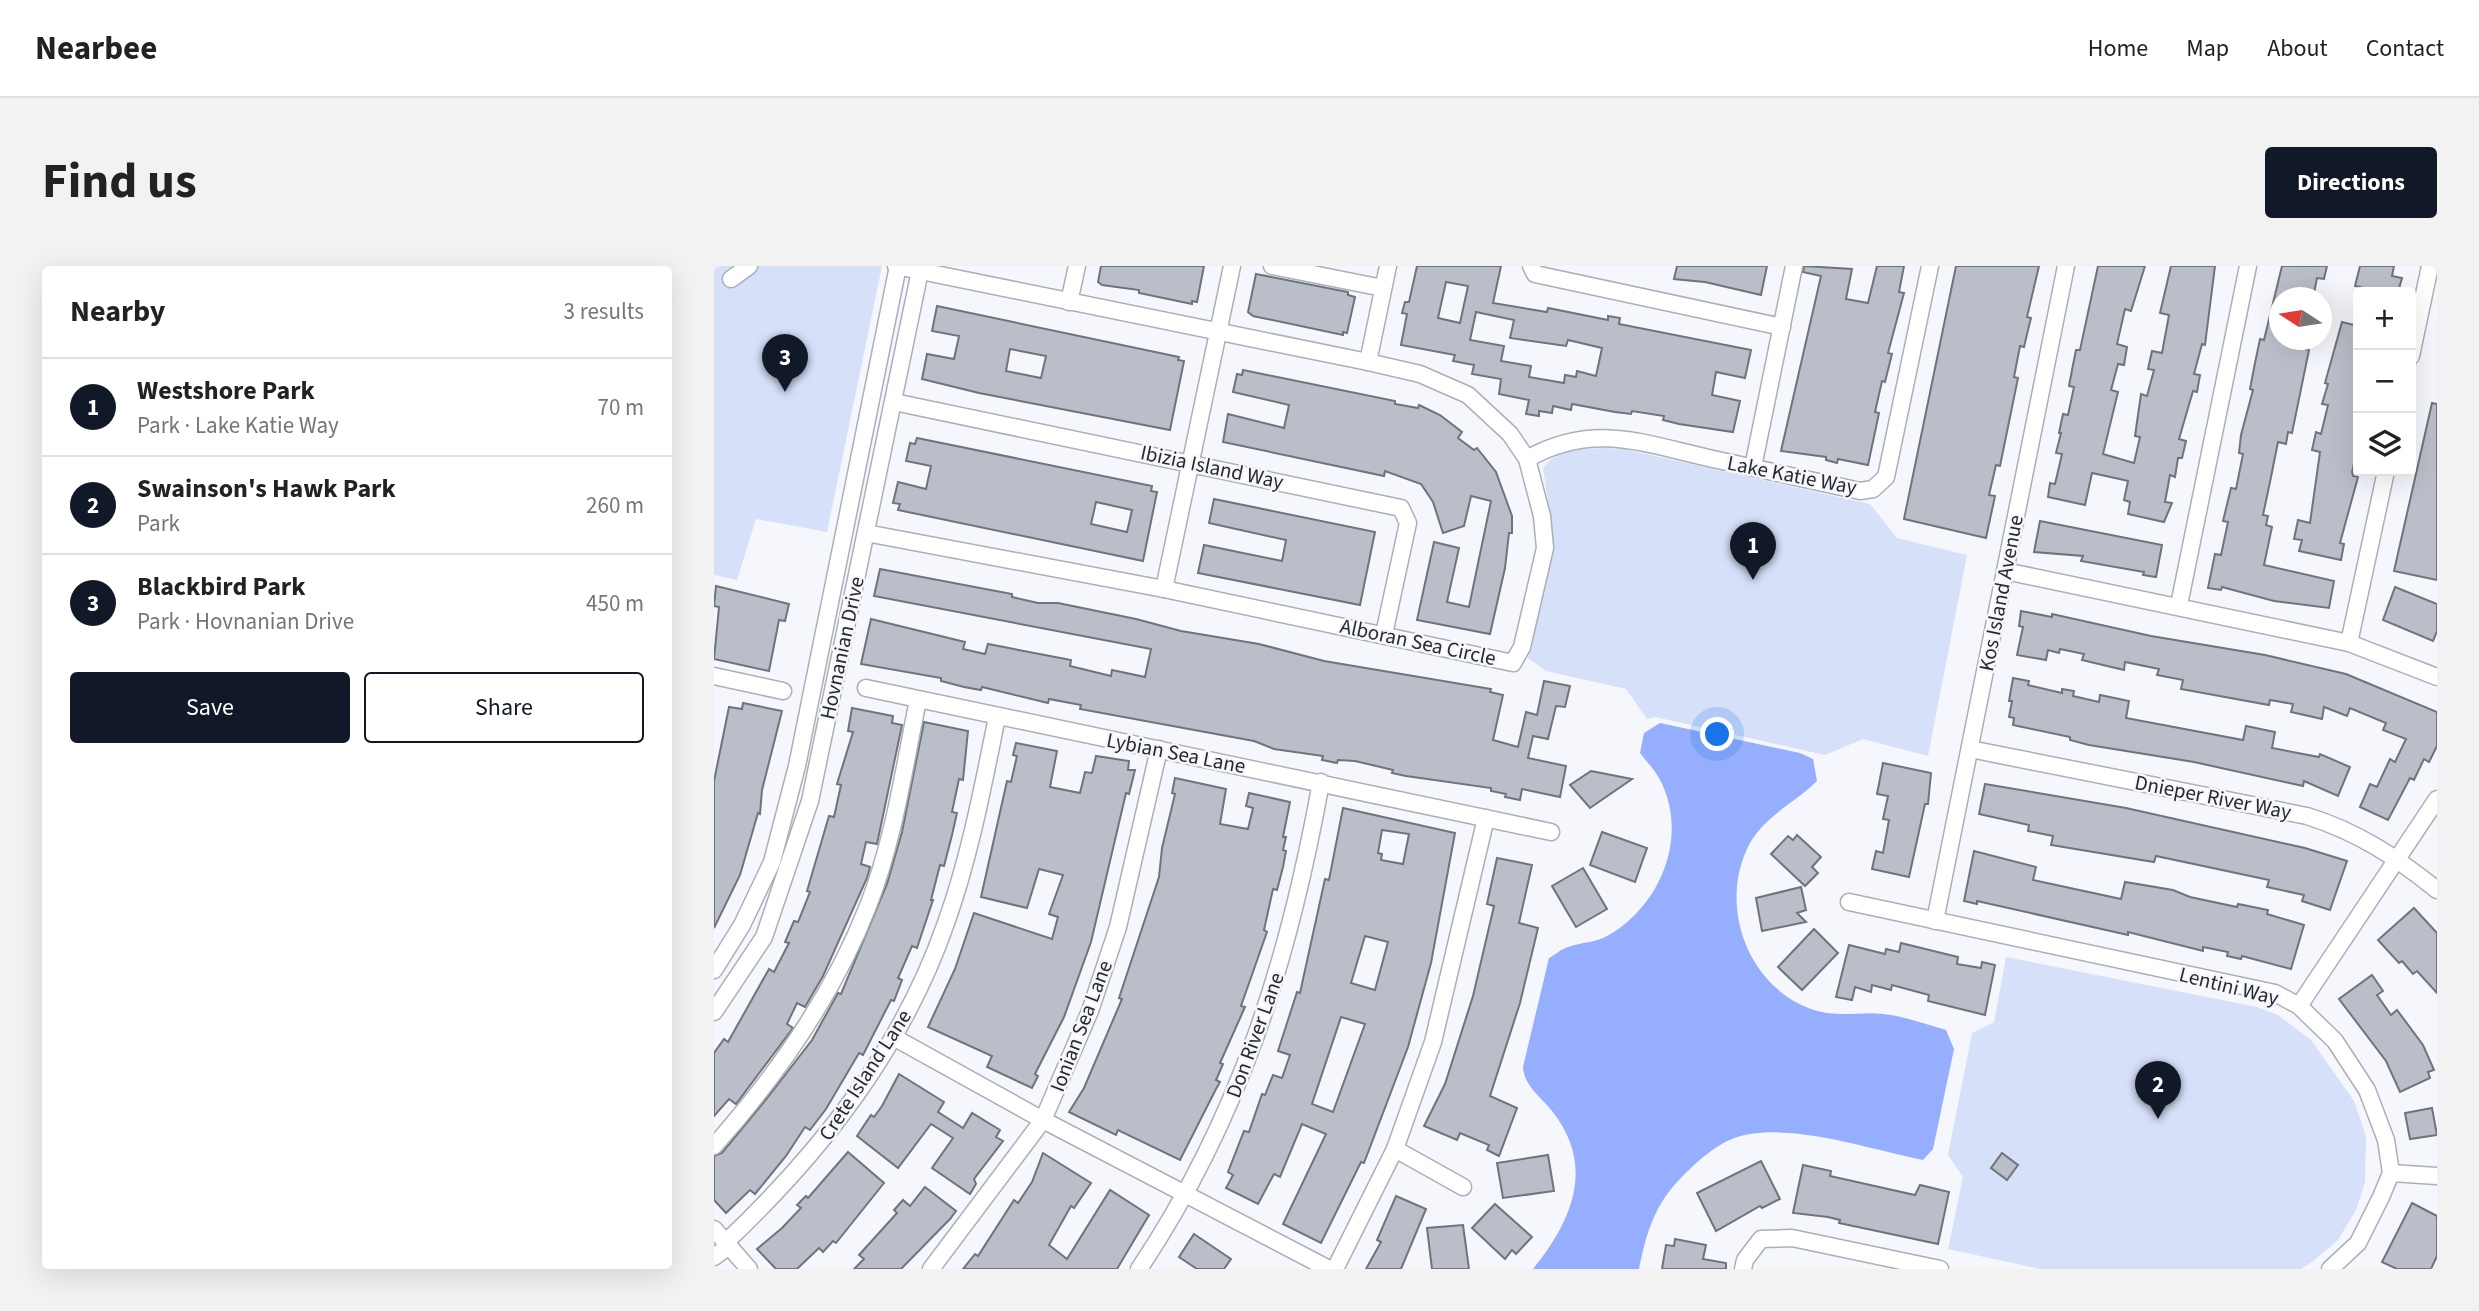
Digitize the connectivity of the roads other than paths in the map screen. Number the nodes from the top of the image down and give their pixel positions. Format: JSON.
{"nodes":[{"id":1,"x":748,"y":266,"type":"edge"},
{"id":2,"x":897,"y":266,"type":"edge"},
{"id":3,"x":1077,"y":266,"type":"edge"},
{"id":4,"x":1232,"y":266,"type":"edge"},
{"id":5,"x":1272,"y":266,"type":"edge"},
{"id":6,"x":1388,"y":266,"type":"edge"},
{"id":7,"x":1531,"y":266,"type":"edge"},
{"id":8,"x":1794,"y":266,"type":"edge"},
{"id":9,"x":1930,"y":266,"type":"edge"},
{"id":10,"x":2066,"y":266,"type":"edge"},
{"id":11,"x":2248,"y":266,"type":"edge"},
{"id":12,"x":2430,"y":266,"type":"edge"},
{"id":13,"x":920,"y":269,"type":"edge"},
{"id":14,"x":1308,"y":270,"type":"edge"},
{"id":15,"x":731,"y":279,"type":"dead end"},
{"id":16,"x":1383,"y":288,"type":"junction"},
{"id":17,"x":1069,"y":302,"type":"junction"},
{"id":18,"x":1782,"y":327,"type":"junction"},
{"id":19,"x":1217,"y":332,"type":"junction"},
{"id":20,"x":2412,"y":350,"type":"edge"},
{"id":21,"x":1368,"y":362,"type":"junction"},
{"id":22,"x":894,"y":402,"type":"junction"},
{"id":23,"x":1527,"y":459,"type":"junction"},
{"id":24,"x":1190,"y":463,"type":"junction"},
{"id":25,"x":1753,"y":467,"type":"junction"},
{"id":26,"x":2385,"y":476,"type":"edge"},
{"id":27,"x":866,"y":533,"type":"junction"},
{"id":28,"x":2005,"y":571,"type":"junction"},
{"id":29,"x":1164,"y":589,"type":"junction"},
{"id":30,"x":2179,"y":605,"type":"junction"},
{"id":31,"x":1384,"y":634,"type":"junction"},
{"id":32,"x":2349,"y":643,"type":"junction"},
{"id":33,"x":714,"y":677,"type":"edge"},
{"id":34,"x":2437,"y":677,"type":"edge"},
{"id":35,"x":866,"y":688,"type":"dead end"},
{"id":36,"x":783,"y":691,"type":"dead end"},
{"id":37,"x":918,"y":700,"type":"junction"},
{"id":38,"x":997,"y":717,"type":"junction"},
{"id":39,"x":1159,"y":749,"type":"junction"},
{"id":40,"x":1970,"y":749,"type":"junction"},
{"id":41,"x":1321,"y":782,"type":"junction"},
{"id":42,"x":2437,"y":799,"type":"edge"},
{"id":43,"x":1486,"y":818,"type":"junction"},
{"id":44,"x":1551,"y":832,"type":"dead end"},
{"id":45,"x":2398,"y":858,"type":"junction"},
{"id":46,"x":2437,"y":890,"type":"edge"},
{"id":47,"x":1849,"y":902,"type":"dead end"},
{"id":48,"x":1935,"y":921,"type":"junction"},
{"id":49,"x":714,"y":970,"type":"edge"},
{"id":50,"x":2300,"y":1006,"type":"junction"},
{"id":51,"x":714,"y":1012,"type":"edge"},
{"id":52,"x":895,"y":1038,"type":"junction"},
{"id":53,"x":1043,"y":1120,"type":"junction"},
{"id":54,"x":714,"y":1146,"type":"edge"},
{"id":55,"x":1395,"y":1149,"type":"junction"},
{"id":56,"x":2391,"y":1173,"type":"junction"},
{"id":57,"x":2437,"y":1176,"type":"edge"},
{"id":58,"x":1463,"y":1187,"type":"dead end"},
{"id":59,"x":1186,"y":1193,"type":"junction"},
{"id":60,"x":714,"y":1229,"type":"edge"},
{"id":61,"x":727,"y":1244,"type":"junction"},
{"id":62,"x":714,"y":1257,"type":"edge"},
{"id":63,"x":749,"y":1269,"type":"edge"},
{"id":64,"x":931,"y":1269,"type":"edge"},
{"id":65,"x":1139,"y":1269,"type":"edge"},
{"id":66,"x":1329,"y":1269,"type":"edge"},
{"id":67,"x":1335,"y":1269,"type":"edge"},
{"id":68,"x":1743,"y":1269,"type":"edge"},
{"id":69,"x":1940,"y":1269,"type":"edge"},
{"id":70,"x":2330,"y":1269,"type":"edge"}],
"edges":[{"from":1,"to":15,"type":"street"},
{"from":2,"to":13,"type":"street","name":"Alboran Sea Circle"},
{"from":2,"to":49,"type":"street","name":"Hovnanian Drive"},
{"from":3,"to":17,"type":"street"},
{"from":4,"to":19,"type":"street"},
{"from":5,"to":14,"type":"street"},
{"from":6,"to":16,"type":"street"},
{"from":7,"to":18,"type":"street"},
{"from":8,"to":18,"type":"street"},
{"from":9,"to":25,"type":"street","name":"Lake Katie Way"},
{"from":10,"to":28,"type":"street","name":"Kos Island Avenue"},
{"from":11,"to":30,"type":"street"},
{"from":12,"to":20,"type":"street"},
{"from":13,"to":17,"type":"street","name":"Alboran Sea Circle"},
{"from":13,"to":22,"type":"street","name":"Hovnanian Drive"},
{"from":14,"to":16,"type":"street"},
{"from":16,"to":21,"type":"street"},
{"from":17,"to":19,"type":"street","name":"Alboran Sea Circle"},
{"from":18,"to":25,"type":"street"},
{"from":19,"to":21,"type":"street","name":"Alboran Sea Circle"},
{"from":19,"to":24,"type":"street"},
{"from":21,"to":23,"type":"street","name":"Alboran Sea Circle"},
{"from":22,"to":24,"type":"street","name":"Ibizia Island Way"},
{"from":22,"to":27,"type":"street","name":"Hovnanian Drive"},
{"from":23,"to":25,"type":"street","name":"Lake Katie Way"},
{"from":23,"to":31,"type":"street","name":"Alboran Sea Circle"},
{"from":24,"to":29,"type":"street"},
{"from":24,"to":31,"type":"street","name":"Ibizia Island Way"},
{"from":26,"to":32,"type":"street"},
{"from":27,"to":29,"type":"street","name":"Alboran Sea Circle"},
{"from":27,"to":51,"type":"street","name":"Hovnanian Drive"},
{"from":28,"to":30,"type":"street"},
{"from":28,"to":40,"type":"street","name":"Kos Island Avenue"},
{"from":29,"to":31,"type":"street","name":"Alboran Sea Circle"},
{"from":30,"to":32,"type":"street"},
{"from":32,"to":34,"type":"street"},
{"from":33,"to":36,"type":"street"},
{"from":35,"to":37,"type":"street","name":"Lybian Sea Lane"},
{"from":37,"to":38,"type":"street","name":"Lybian Sea Lane"},
{"from":37,"to":54,"type":"street"},
{"from":38,"to":39,"type":"street","name":"Lybian Sea Lane"},
{"from":38,"to":52,"type":"street","name":"Crete Island Lane"},
{"from":39,"to":41,"type":"street","name":"Lybian Sea Lane"},
{"from":39,"to":53,"type":"street","name":"Ionian Sea Lane"},
{"from":40,"to":45,"type":"street","name":"Dnieper River Way"},
{"from":40,"to":48,"type":"street","name":"Kos Island Avenue"},
{"from":41,"to":43,"type":"street","name":"Lybian Sea Lane"},
{"from":41,"to":59,"type":"street","name":"Don River Lane"},
{"from":42,"to":45,"type":"street"},
{"from":43,"to":44,"type":"street","name":"Lybian Sea Lane"},
{"from":43,"to":55,"type":"street"},
{"from":45,"to":46,"type":"street","name":"Dnieper River Way"},
{"from":45,"to":50,"type":"street"},
{"from":47,"to":48,"type":"street","name":"Lentini Way"},
{"from":48,"to":50,"type":"street","name":"Lentini Way"},
{"from":50,"to":56,"type":"street","name":"Lentini Way"},
{"from":52,"to":53,"type":"street"},
{"from":52,"to":61,"type":"street","name":"Crete Island Lane"},
{"from":53,"to":59,"type":"street"},
{"from":53,"to":64,"type":"street","name":"Ionian Sea Lane"},
{"from":55,"to":58,"type":"street"},
{"from":55,"to":67,"type":"street"},
{"from":56,"to":57,"type":"street"},
{"from":56,"to":70,"type":"street"},
{"from":59,"to":65,"type":"street","name":"Don River Lane"},
{"from":59,"to":66,"type":"street"},
{"from":60,"to":61,"type":"street"},
{"from":61,"to":62,"type":"street","name":"Crete Island Lane"},
{"from":61,"to":63,"type":"street"},
{"from":68,"to":69,"type":"street"}]}
